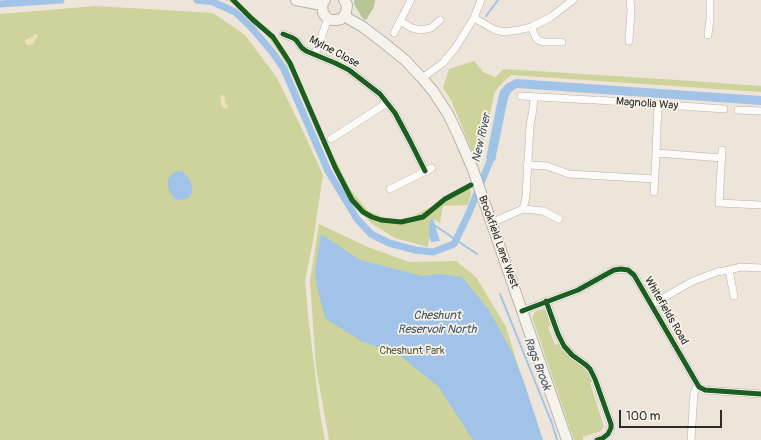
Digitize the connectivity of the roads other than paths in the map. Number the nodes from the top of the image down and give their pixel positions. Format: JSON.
{"nodes":[{"id":1,"x":296,"y":0,"type":"edge"},
{"id":2,"x":344,"y":0,"type":"edge"},
{"id":3,"x":411,"y":0,"type":"edge"},
{"id":4,"x":481,"y":0,"type":"edge"},
{"id":5,"x":573,"y":0,"type":"edge"},
{"id":6,"x":630,"y":0,"type":"edge"},
{"id":7,"x":710,"y":0,"type":"edge"},
{"id":8,"x":323,"y":3,"type":"edge"},
{"id":9,"x":344,"y":16,"type":"junction"},
{"id":10,"x":474,"y":18,"type":"junction"},
{"id":11,"x":328,"y":19,"type":"junction"},
{"id":12,"x":440,"y":20,"type":"dead end"},
{"id":13,"x":400,"y":21,"type":"junction"},
{"id":14,"x":530,"y":27,"type":"junction"},
{"id":15,"x":394,"y":33,"type":"dead end"},
{"id":16,"x":283,"y":34,"type":"dead end"},
{"id":17,"x":708,"y":35,"type":"dead end"},
{"id":18,"x":629,"y":41,"type":"dead end"},
{"id":19,"x":562,"y":42,"type":"dead end"},
{"id":20,"x":315,"y":54,"type":"junction"},
{"id":21,"x":422,"y":78,"type":"junction"},
{"id":22,"x":521,"y":96,"type":"dead end"},
{"id":23,"x":534,"y":97,"type":"junction"},
{"id":24,"x":387,"y":103,"type":"junction"},
{"id":25,"x":658,"y":105,"type":"junction"},
{"id":26,"x":724,"y":109,"type":"dead end"},
{"id":27,"x":738,"y":110,"type":"dead end"},
{"id":28,"x":761,"y":111,"type":"edge"},
{"id":29,"x":331,"y":139,"type":"dead end"},
{"id":30,"x":656,"y":153,"type":"junction"},
{"id":31,"x":527,"y":165,"type":"junction"},
{"id":32,"x":432,"y":168,"type":"dead end"},
{"id":33,"x":425,"y":171,"type":"junction"},
{"id":34,"x":655,"y":179,"type":"junction"},
{"id":35,"x":390,"y":189,"type":"dead end"},
{"id":36,"x":654,"y":192,"type":"dead end"},
{"id":37,"x":761,"y":205,"type":"edge"},
{"id":38,"x":523,"y":209,"type":"junction"},
{"id":39,"x":559,"y":219,"type":"dead end"},
{"id":40,"x":491,"y":223,"type":"junction"},
{"id":41,"x":761,"y":268,"type":"edge"},
{"id":42,"x":729,"y":270,"type":"junction"},
{"id":43,"x":734,"y":296,"type":"dead end"},
{"id":44,"x":546,"y":302,"type":"junction"},
{"id":45,"x":651,"y":305,"type":"junction"},
{"id":46,"x":522,"y":311,"type":"junction"},
{"id":47,"x":699,"y":387,"type":"junction"},
{"id":48,"x":761,"y":394,"type":"edge"},
{"id":49,"x":567,"y":440,"type":"edge"},
{"id":50,"x":597,"y":440,"type":"edge"},
{"id":51,"x":691,"y":440,"type":"edge"}],
"edges":[{"from":1,"to":8,"type":"main road"},
{"from":2,"to":9,"type":"main road"},
{"from":3,"to":13,"type":"street"},
{"from":4,"to":10,"type":"street"},
{"from":5,"to":14,"type":"street"},
{"from":6,"to":18,"type":"street"},
{"from":7,"to":17,"type":"street"},
{"from":8,"to":11,"type":"main road"},
{"from":9,"to":11,"type":"main road"},
{"from":9,"to":21,"type":"main road","name":"Brookfield Lane West"},
{"from":10,"to":14,"type":"street"},
{"from":10,"to":21,"type":"street"},
{"from":11,"to":20,"type":"street","name":"Mylne Close"},
{"from":12,"to":13,"type":"street"},
{"from":13,"to":15,"type":"street"},
{"from":14,"to":19,"type":"street"},
{"from":16,"to":20,"type":"street","name":"Mylne Close"},
{"from":20,"to":24,"type":"street","name":"Mylne Close"},
{"from":21,"to":40,"type":"main road","name":"Brookfield Lane West"},
{"from":22,"to":23,"type":"street","name":"Magnolia Way"},
{"from":23,"to":25,"type":"street","name":"Magnolia Way"},
{"from":23,"to":31,"type":"street"},
{"from":24,"to":29,"type":"street"},
{"from":24,"to":33,"type":"street","name":"Mylne Close"},
{"from":25,"to":26,"type":"street","name":"Magnolia Way"},
{"from":25,"to":30,"type":"street"},
{"from":27,"to":28,"type":"street"},
{"from":30,"to":34,"type":"street"},
{"from":30,"to":37,"type":"street"},
{"from":31,"to":34,"type":"street"},
{"from":31,"to":38,"type":"street"},
{"from":32,"to":33,"type":"street"},
{"from":33,"to":35,"type":"street"},
{"from":34,"to":36,"type":"street"},
{"from":38,"to":39,"type":"street"},
{"from":38,"to":40,"type":"street"},
{"from":40,"to":46,"type":"main road","name":"Brookfield Lane West"},
{"from":41,"to":42,"type":"street"},
{"from":42,"to":43,"type":"street"},
{"from":42,"to":45,"type":"street"},
{"from":44,"to":45,"type":"street","name":"Whitefields Road"},
{"from":44,"to":46,"type":"street","name":"Whitefields Road"},
{"from":44,"to":50,"type":"street"},
{"from":45,"to":47,"type":"street","name":"Whitefields Road"},
{"from":46,"to":49,"type":"main road","name":"Brookfield Lane West"},
{"from":47,"to":48,"type":"street"},
{"from":47,"to":51,"type":"street"}]}
